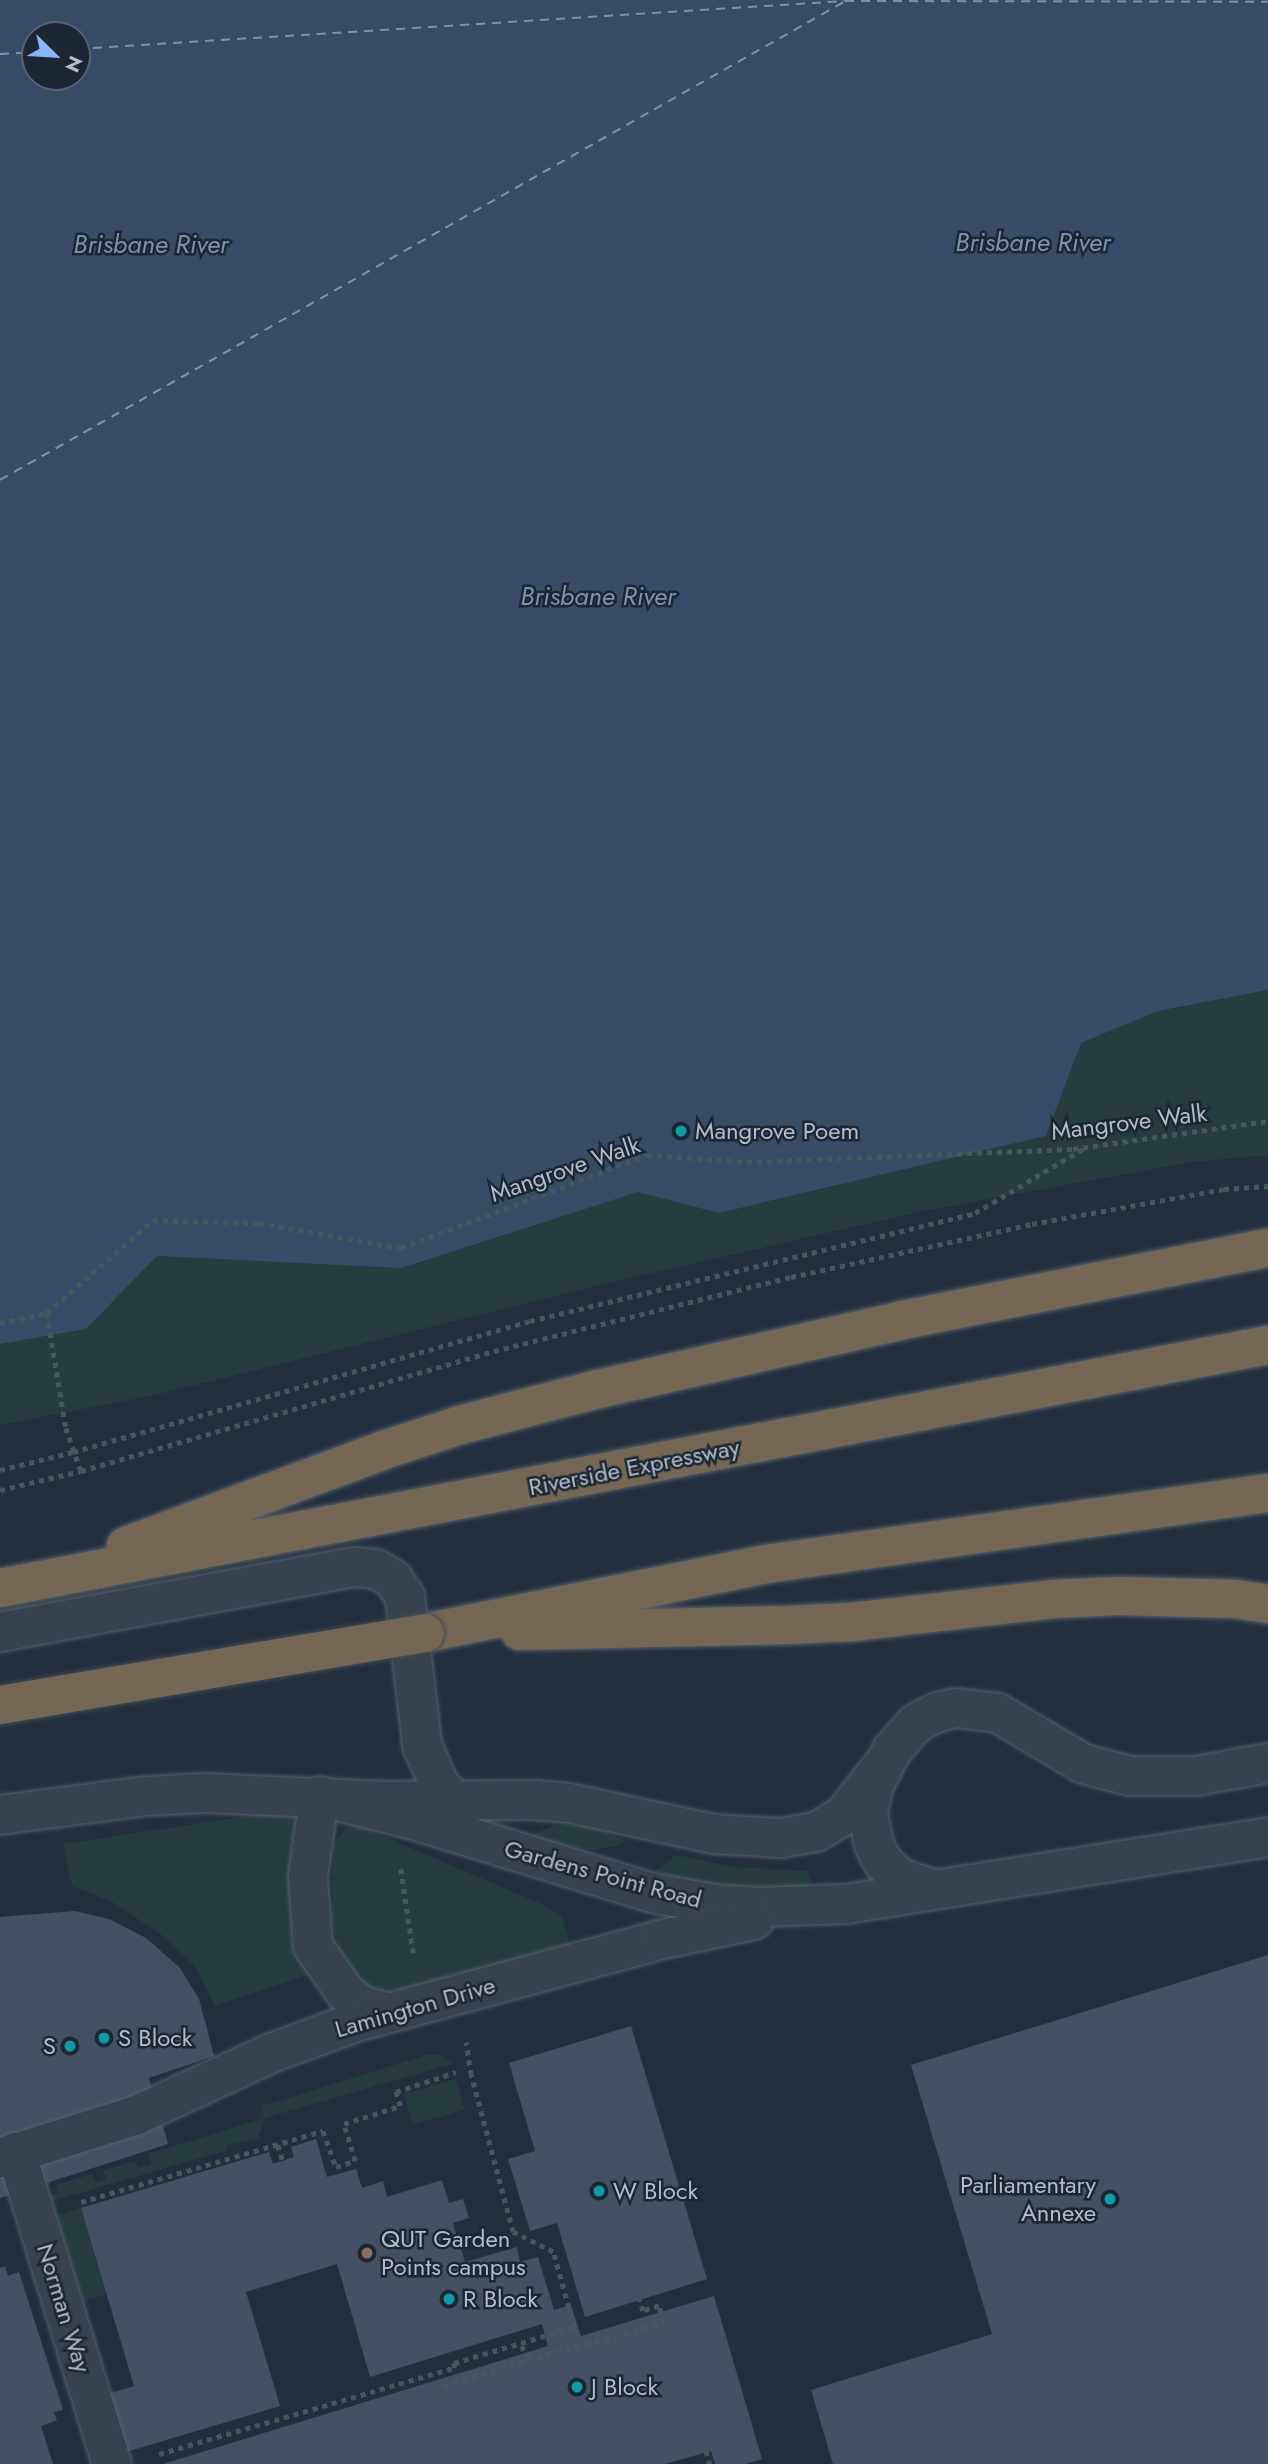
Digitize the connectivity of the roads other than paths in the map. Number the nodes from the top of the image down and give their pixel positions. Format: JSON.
{"nodes":[{"id":1,"x":1268,"y":1248,"type":"edge"},
{"id":2,"x":1268,"y":1345,"type":"edge"},
{"id":3,"x":1268,"y":1493,"type":"edge"},
{"id":4,"x":13,"y":1586,"type":"edge"},
{"id":5,"x":1268,"y":1604,"type":"edge"},
{"id":6,"x":0,"y":1632,"type":"edge"},
{"id":7,"x":425,"y":1633,"type":"junction"},
{"id":8,"x":0,"y":1705,"type":"edge"},
{"id":9,"x":1268,"y":1763,"type":"edge"},
{"id":10,"x":880,"y":1769,"type":"junction"},
{"id":11,"x":319,"y":1796,"type":"junction"},
{"id":12,"x":453,"y":1801,"type":"junction"},
{"id":13,"x":0,"y":1815,"type":"edge"},
{"id":14,"x":1268,"y":1837,"type":"edge"},
{"id":15,"x":933,"y":1889,"type":"junction"},
{"id":16,"x":845,"y":1904,"type":"junction"},
{"id":17,"x":390,"y":2013,"type":"junction"},
{"id":18,"x":8,"y":2155,"type":"edge"},
{"id":19,"x":112,"y":2464,"type":"edge"}],
"edges":[{"from":1,"to":4,"type":"highway"},
{"from":2,"to":4,"type":"highway","name":"Riverside Expressway"},
{"from":3,"to":7,"type":"highway"},
{"from":5,"to":7,"type":"highway"},
{"from":6,"to":12,"type":"street"},
{"from":7,"to":8,"type":"highway","bridge":true},
{"from":9,"to":10,"type":"street","name":"Gardens Point Road"},
{"from":10,"to":12,"type":"street","name":"Gardens Point Road"},
{"from":10,"to":15,"type":"street","name":"Gardens Point Road"},
{"from":11,"to":12,"type":"street","name":"Gardens Point Road"},
{"from":11,"to":13,"type":"street","name":"Gardens Point Road"},
{"from":11,"to":16,"type":"street","name":"Gardens Point Road"},
{"from":11,"to":17,"type":"street"},
{"from":14,"to":15,"type":"street","name":"Gardens Point Road"},
{"from":15,"to":16,"type":"street","name":"Gardens Point Road"},
{"from":16,"to":17,"type":"street","name":"Lamington Drive"},
{"from":17,"to":18,"type":"street","name":"Lamington Drive"},
{"from":18,"to":19,"type":"street","name":"Norman Way"}]}
